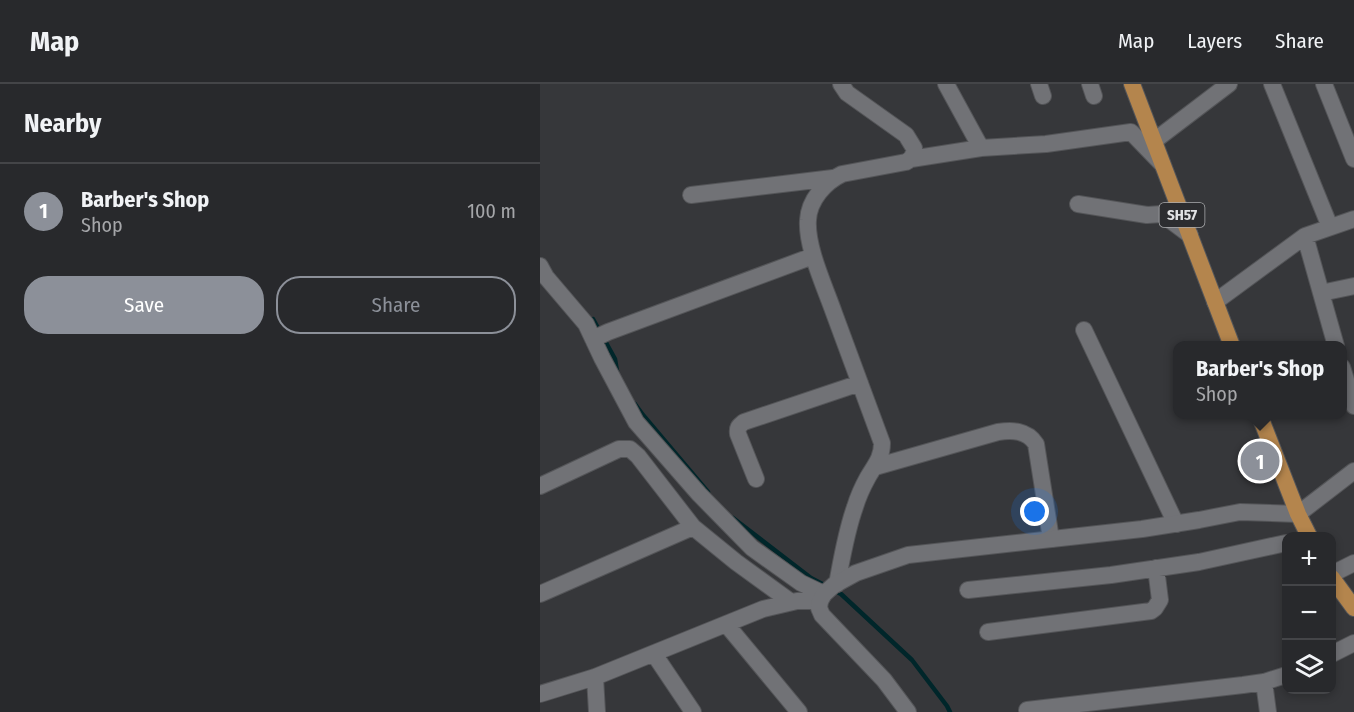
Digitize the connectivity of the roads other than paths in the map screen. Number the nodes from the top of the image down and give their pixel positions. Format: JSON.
{"nodes":[{"id":1,"x":841,"y":84,"type":"edge"},
{"id":2,"x":946,"y":84,"type":"edge"},
{"id":3,"x":1132,"y":84,"type":"edge"},
{"id":4,"x":1229,"y":84,"type":"edge"},
{"id":5,"x":1272,"y":84,"type":"edge"},
{"id":6,"x":1324,"y":84,"type":"edge"},
{"id":7,"x":1154,"y":141,"type":"junction"},
{"id":8,"x":981,"y":148,"type":"junction"},
{"id":9,"x":911,"y":159,"type":"junction"},
{"id":10,"x":1354,"y":159,"type":"edge"},
{"id":11,"x":1162,"y":164,"type":"junction"},
{"id":12,"x":833,"y":178,"type":"junction"},
{"id":13,"x":692,"y":195,"type":"dead end"},
{"id":14,"x":1078,"y":204,"type":"dead end"},
{"id":15,"x":1354,"y":219,"type":"edge"},
{"id":16,"x":1330,"y":227,"type":"junction"},
{"id":17,"x":1190,"y":235,"type":"junction"},
{"id":18,"x":1305,"y":236,"type":"junction"},
{"id":19,"x":813,"y":256,"type":"junction"},
{"id":20,"x":542,"y":272,"type":"edge"},
{"id":21,"x":1354,"y":286,"type":"edge"},
{"id":22,"x":1321,"y":293,"type":"junction"},
{"id":23,"x":1215,"y":302,"type":"junction"},
{"id":24,"x":1084,"y":330,"type":"dead end"},
{"id":25,"x":600,"y":336,"type":"junction"},
{"id":26,"x":1230,"y":341,"type":"edge"},
{"id":27,"x":1335,"y":341,"type":"edge"},
{"id":28,"x":860,"y":383,"type":"junction"},
{"id":29,"x":1347,"y":383,"type":"edge"},
{"id":30,"x":1354,"y":406,"type":"edge"},
{"id":31,"x":1261,"y":419,"type":"edge"},
{"id":32,"x":875,"y":467,"type":"junction"},
{"id":33,"x":1354,"y":471,"type":"edge"},
{"id":34,"x":756,"y":479,"type":"dead end"},
{"id":35,"x":540,"y":486,"type":"edge"},
{"id":36,"x":1298,"y":514,"type":"junction"},
{"id":37,"x":1176,"y":524,"type":"junction"},
{"id":38,"x":693,"y":527,"type":"junction"},
{"id":39,"x":1307,"y":532,"type":"edge"},
{"id":40,"x":1051,"y":539,"type":"junction"},
{"id":41,"x":1282,"y":544,"type":"edge"},
{"id":42,"x":1354,"y":563,"type":"edge"},
{"id":43,"x":1156,"y":568,"type":"junction"},
{"id":44,"x":1336,"y":574,"type":"edge"},
{"id":45,"x":1336,"y":582,"type":"edge"},
{"id":46,"x":968,"y":590,"type":"dead end"},
{"id":47,"x":828,"y":591,"type":"junction"},
{"id":48,"x":540,"y":594,"type":"edge"},
{"id":49,"x":790,"y":602,"type":"junction"},
{"id":50,"x":1354,"y":608,"type":"edge"},
{"id":51,"x":726,"y":624,"type":"junction"},
{"id":52,"x":988,"y":632,"type":"dead end"},
{"id":53,"x":1354,"y":643,"type":"edge"},
{"id":54,"x":1336,"y":652,"type":"edge"},
{"id":55,"x":654,"y":654,"type":"junction"},
{"id":56,"x":1282,"y":676,"type":"edge"},
{"id":57,"x":595,"y":677,"type":"junction"},
{"id":58,"x":1263,"y":682,"type":"junction"},
{"id":59,"x":540,"y":694,"type":"edge"},
{"id":60,"x":1027,"y":710,"type":"dead end"},
{"id":61,"x":597,"y":712,"type":"edge"},
{"id":62,"x":693,"y":712,"type":"edge"},
{"id":63,"x":799,"y":712,"type":"edge"},
{"id":64,"x":908,"y":712,"type":"edge"},
{"id":65,"x":1268,"y":712,"type":"edge"}],
"edges":[{"from":1,"to":9,"type":"street"},
{"from":2,"to":8,"type":"street"},
{"from":3,"to":7,"type":"main road","number":"SH57"},
{"from":4,"to":7,"type":"street"},
{"from":5,"to":16,"type":"street"},
{"from":6,"to":10,"type":"street"},
{"from":7,"to":11,"type":"main road","number":"SH57"},
{"from":8,"to":9,"type":"street"},
{"from":8,"to":11,"type":"street"},
{"from":9,"to":12,"type":"street"},
{"from":11,"to":17,"type":"main road","number":"SH57"},
{"from":12,"to":13,"type":"street"},
{"from":12,"to":19,"type":"street"},
{"from":14,"to":17,"type":"street"},
{"from":15,"to":16,"type":"street"},
{"from":16,"to":18,"type":"street"},
{"from":17,"to":23,"type":"main road","number":"SH57"},
{"from":18,"to":22,"type":"street"},
{"from":18,"to":23,"type":"street"},
{"from":19,"to":25,"type":"street"},
{"from":19,"to":28,"type":"street"},
{"from":20,"to":25,"type":"street"},
{"from":21,"to":22,"type":"street"},
{"from":22,"to":27,"type":"street"},
{"from":23,"to":26,"type":"main road","number":"SH57"},
{"from":24,"to":37,"type":"street"},
{"from":25,"to":47,"type":"street"},
{"from":28,"to":32,"type":"street"},
{"from":28,"to":34,"type":"street"},
{"from":29,"to":30,"type":"street"},
{"from":31,"to":36,"type":"main road"},
{"from":32,"to":40,"type":"street"},
{"from":32,"to":47,"type":"street"},
{"from":33,"to":36,"type":"street"},
{"from":35,"to":38,"type":"street"},
{"from":36,"to":37,"type":"street"},
{"from":36,"to":39,"type":"main road"},
{"from":37,"to":40,"type":"street"},
{"from":38,"to":48,"type":"street"},
{"from":38,"to":49,"type":"street"},
{"from":40,"to":47,"type":"street"},
{"from":41,"to":43,"type":"street"},
{"from":42,"to":44,"type":"street"},
{"from":43,"to":46,"type":"street"},
{"from":43,"to":52,"type":"street"},
{"from":45,"to":50,"type":"main road"},
{"from":47,"to":49,"type":"street"},
{"from":47,"to":64,"type":"street"},
{"from":49,"to":51,"type":"street"},
{"from":51,"to":55,"type":"street"},
{"from":51,"to":63,"type":"street"},
{"from":53,"to":54,"type":"street"},
{"from":55,"to":57,"type":"street"},
{"from":55,"to":62,"type":"street"},
{"from":56,"to":58,"type":"street"},
{"from":57,"to":59,"type":"street"},
{"from":57,"to":61,"type":"street"},
{"from":58,"to":60,"type":"street"},
{"from":58,"to":65,"type":"street"}]}
